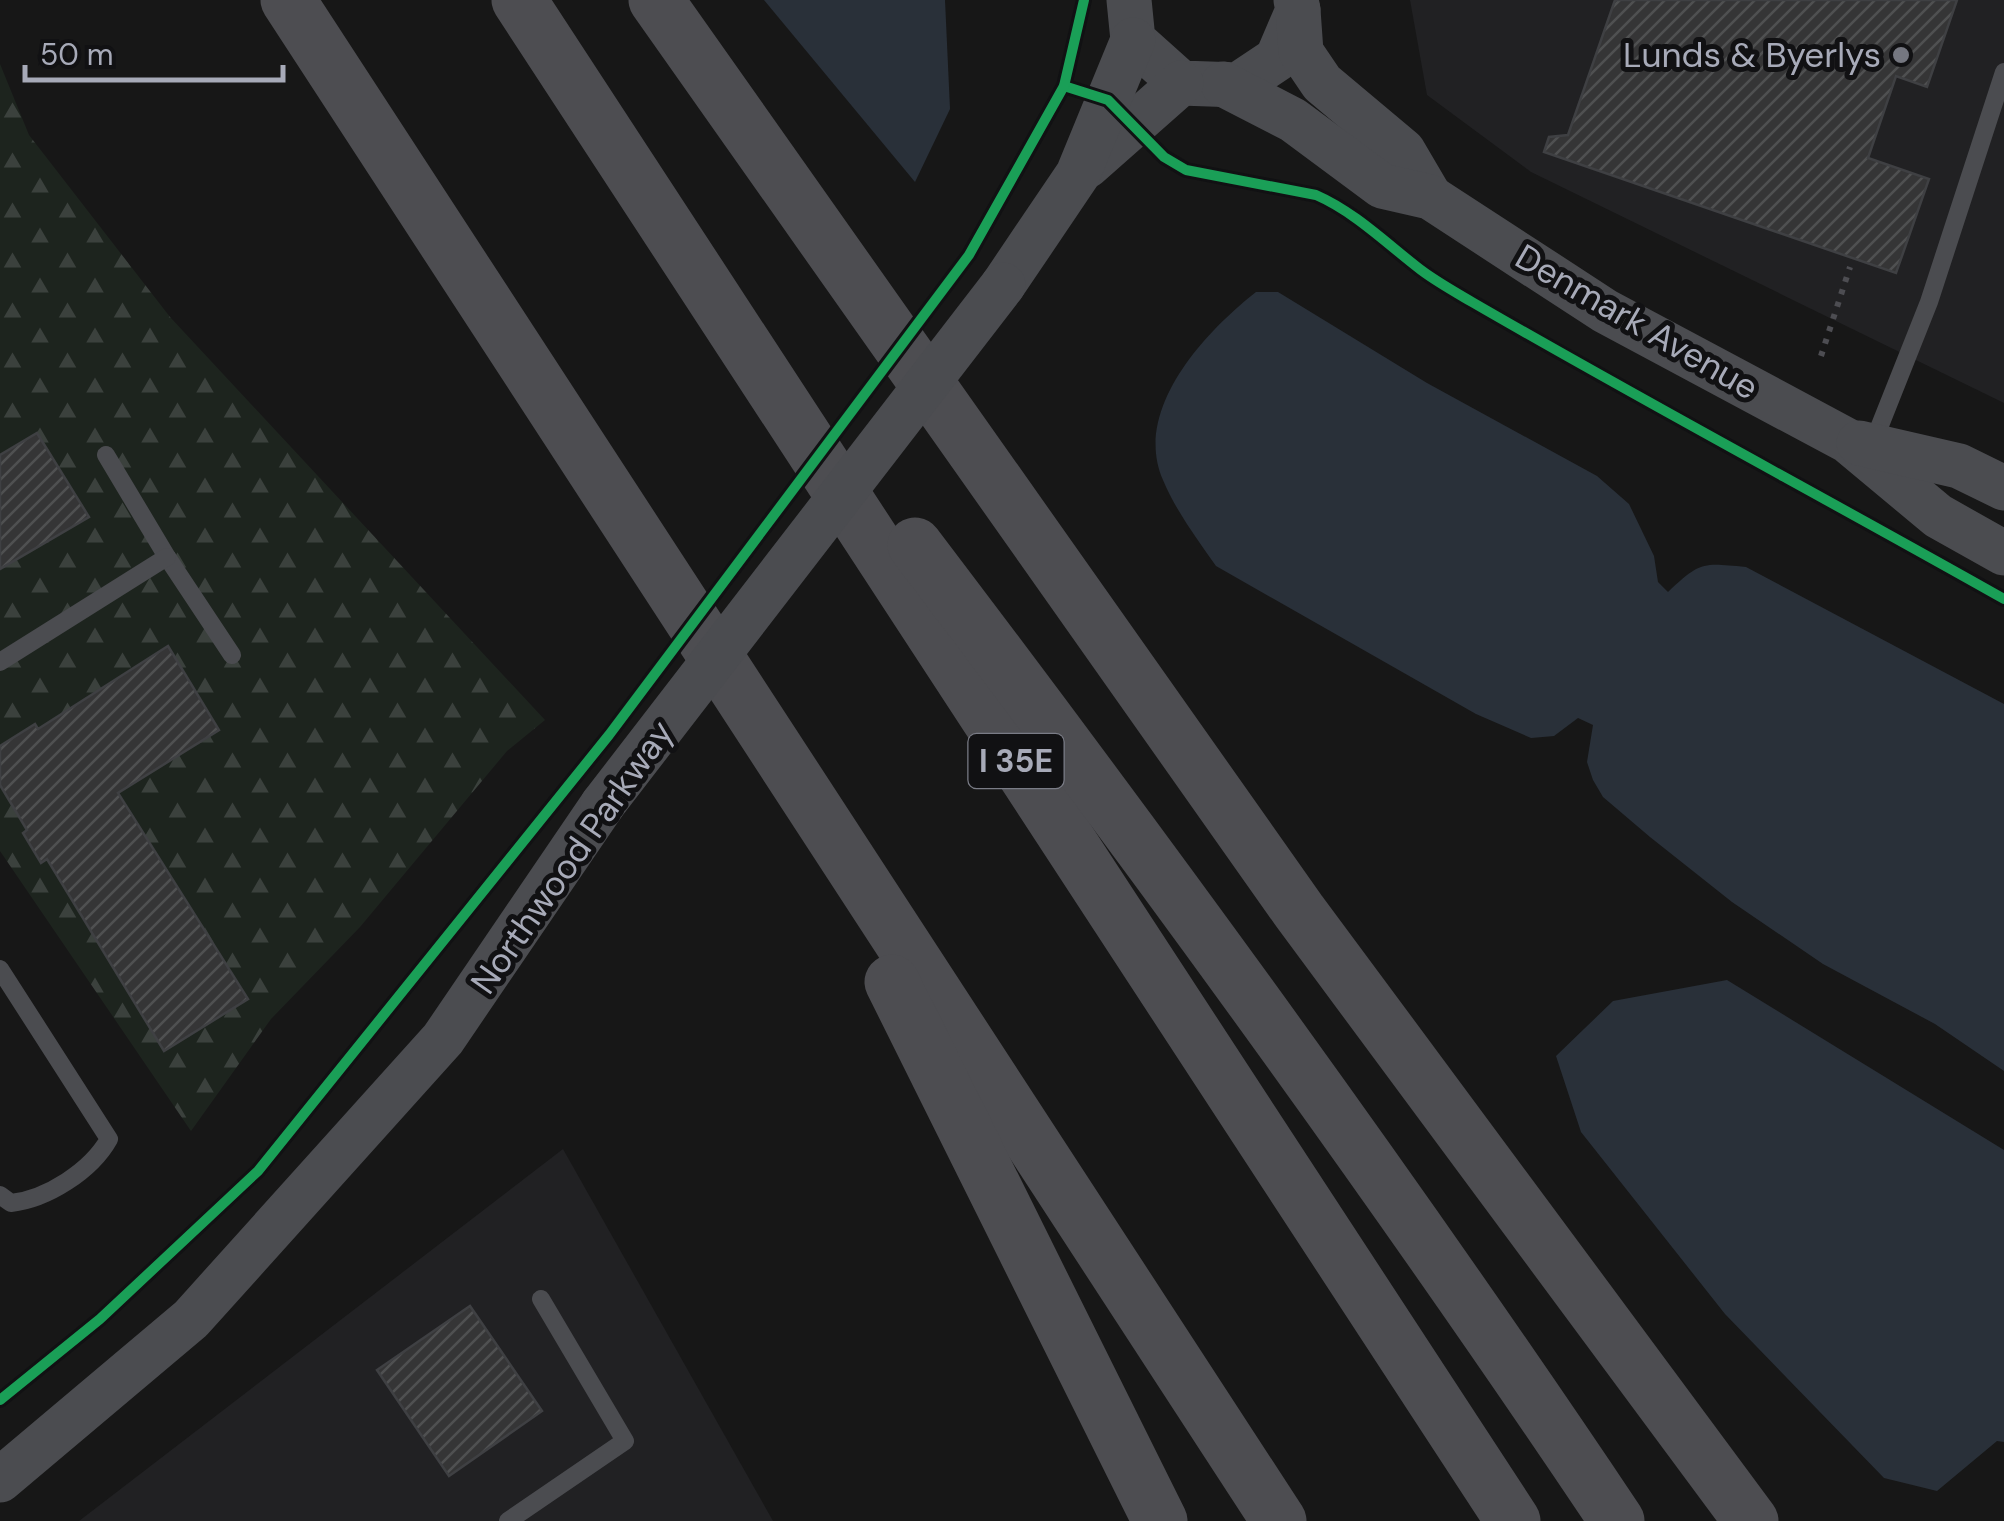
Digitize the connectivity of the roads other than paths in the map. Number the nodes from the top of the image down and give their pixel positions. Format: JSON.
{"nodes":[{"id":1,"x":288,"y":0,"type":"edge"},
{"id":2,"x":519,"y":0,"type":"edge"},
{"id":3,"x":656,"y":0,"type":"edge"},
{"id":4,"x":1297,"y":5,"type":"edge"},
{"id":5,"x":1131,"y":20,"type":"edge"},
{"id":6,"x":2004,"y":72,"type":"edge"},
{"id":7,"x":1202,"y":84,"type":"junction"},
{"id":8,"x":629,"y":168,"type":"junction"},
{"id":9,"x":1078,"y":174,"type":"junction"},
{"id":10,"x":1430,"y":197,"type":"junction"},
{"id":11,"x":1863,"y":448,"type":"junction"},
{"id":12,"x":106,"y":455,"type":"dead end"},
{"id":13,"x":2004,"y":488,"type":"edge"},
{"id":14,"x":2004,"y":554,"type":"edge"},
{"id":15,"x":167,"y":557,"type":"junction"},
{"id":16,"x":232,"y":655,"type":"dead end"},
{"id":17,"x":0,"y":662,"type":"edge"},
{"id":18,"x":777,"y":751,"type":"junction"},
{"id":19,"x":0,"y":969,"type":"edge"},
{"id":20,"x":0,"y":1195,"type":"edge"},
{"id":21,"x":541,"y":1298,"type":"dead end"},
{"id":22,"x":0,"y":1480,"type":"edge"},
{"id":23,"x":508,"y":1521,"type":"edge"},
{"id":24,"x":1160,"y":1521,"type":"edge"},
{"id":25,"x":1278,"y":1521,"type":"edge"},
{"id":26,"x":1512,"y":1521,"type":"edge"},
{"id":27,"x":1617,"y":1521,"type":"edge"},
{"id":28,"x":1750,"y":1521,"type":"edge"}],
"edges":[{"from":1,"to":18,"type":"highway"},
{"from":2,"to":8,"type":"highway","number":"I 35E"},
{"from":3,"to":28,"type":"highway"},
{"from":4,"to":7,"type":"street","name":"Northwood Parkway"},
{"from":4,"to":10,"type":"street","name":"Denmark Avenue"},
{"from":5,"to":7,"type":"street","name":"Denmark Avenue"},
{"from":5,"to":9,"type":"street","name":"Northwood Parkway"},
{"from":6,"to":11,"type":"lane"},
{"from":7,"to":9,"type":"street","name":"Northwood Parkway"},
{"from":7,"to":10,"type":"street","name":"Denmark Avenue"},
{"from":8,"to":26,"type":"highway","number":"I 35E"},
{"from":8,"to":27,"type":"highway"},
{"from":9,"to":22,"type":"street","name":"Northwood Parkway","bridge":true},
{"from":10,"to":11,"type":"street","name":"Denmark Avenue"},
{"from":11,"to":13,"type":"street","name":"Denmark Avenue"},
{"from":11,"to":14,"type":"street","name":"Denmark Avenue"},
{"from":12,"to":15,"type":"lane"},
{"from":15,"to":16,"type":"lane"},
{"from":15,"to":17,"type":"lane"},
{"from":18,"to":24,"type":"highway"},
{"from":18,"to":25,"type":"highway"},
{"from":19,"to":20,"type":"lane"},
{"from":21,"to":23,"type":"lane"}]}
